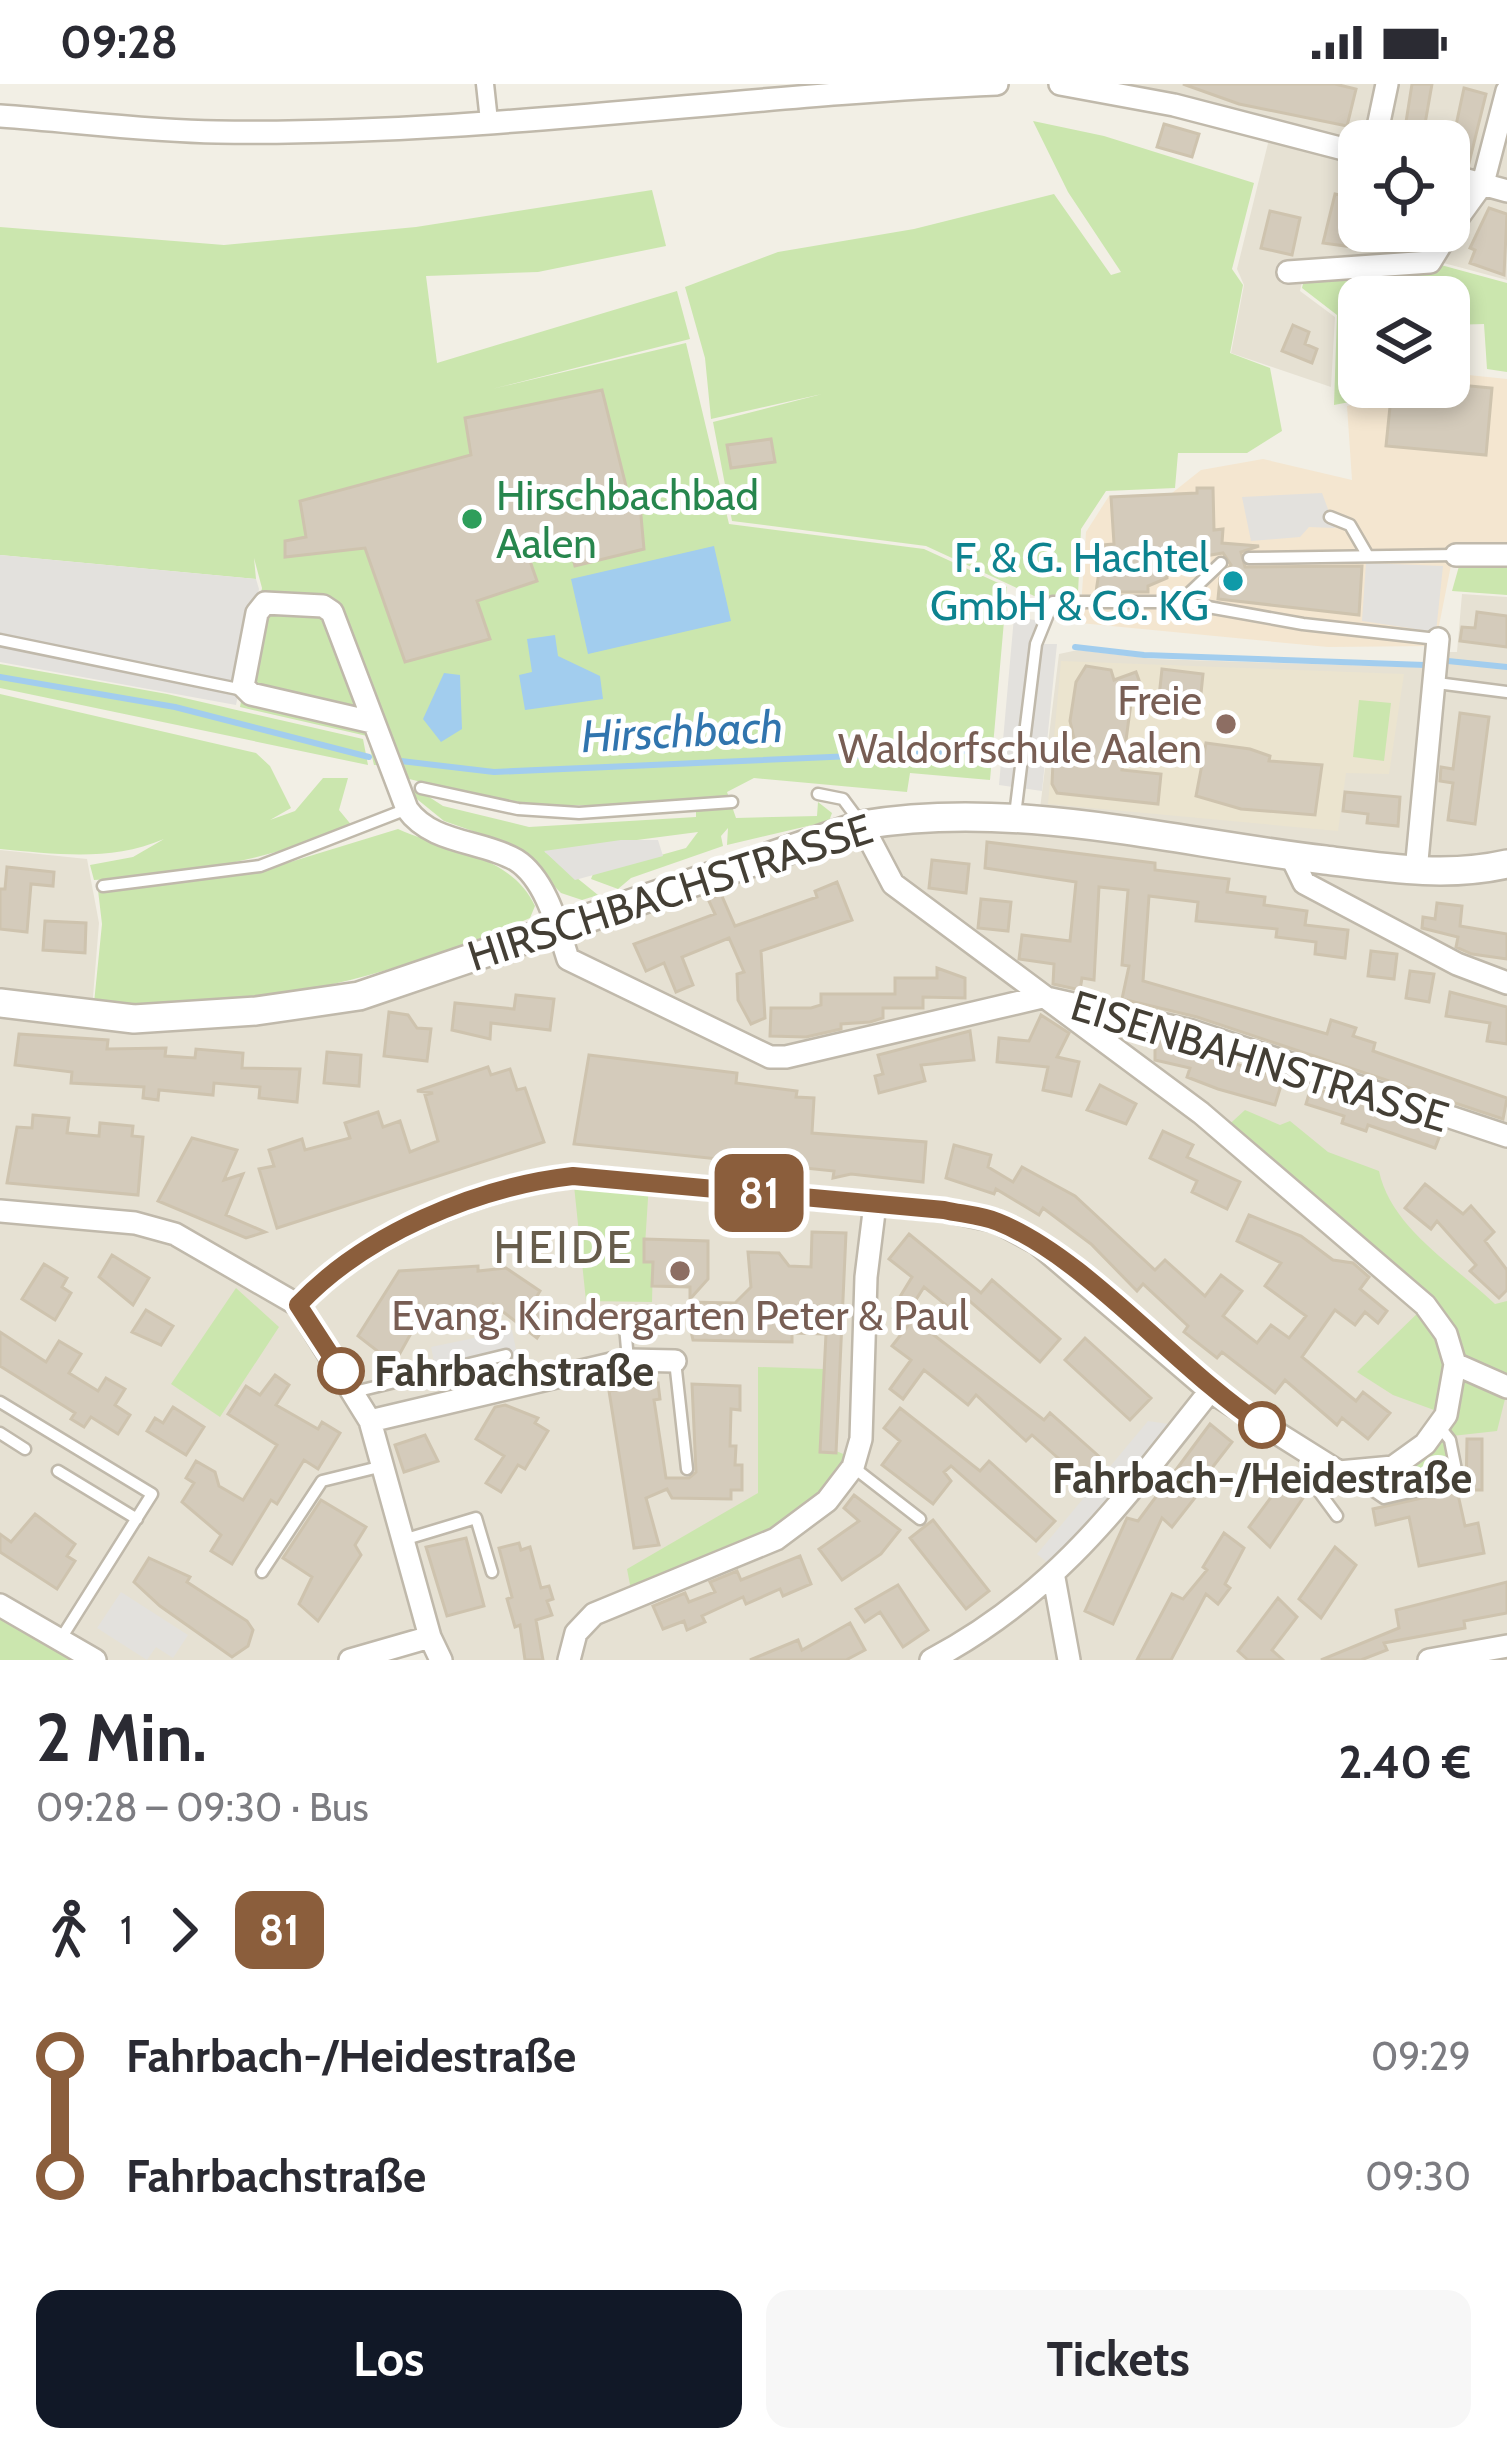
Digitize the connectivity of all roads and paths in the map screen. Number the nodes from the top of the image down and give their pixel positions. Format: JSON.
{"nodes":[{"id":1,"x":485,"y":84,"type":"edge"},
{"id":2,"x":997,"y":84,"type":"edge"},
{"id":3,"x":1060,"y":84,"type":"edge"},
{"id":4,"x":1387,"y":84,"type":"edge"},
{"id":5,"x":817,"y":88,"type":"edge"},
{"id":6,"x":1507,"y":91,"type":"edge"},
{"id":7,"x":0,"y":116,"type":"edge"},
{"id":8,"x":1379,"y":120,"type":"edge"},
{"id":9,"x":489,"y":121,"type":"junction"},
{"id":10,"x":1338,"y":148,"type":"edge"},
{"id":11,"x":1470,"y":180,"type":"edge"},
{"id":12,"x":1483,"y":183,"type":"junction"},
{"id":13,"x":1507,"y":191,"type":"edge"},
{"id":14,"x":1470,"y":201,"type":"edge"},
{"id":15,"x":1436,"y":252,"type":"edge"},
{"id":16,"x":1288,"y":272,"type":"dead end"},
{"id":17,"x":1330,"y":517,"type":"dead end"},
{"id":18,"x":1456,"y":555,"type":"joint"},
{"id":19,"x":1507,"y":555,"type":"edge"},
{"id":20,"x":1368,"y":556,"type":"junction"},
{"id":21,"x":1249,"y":558,"type":"dead end"},
{"id":22,"x":1221,"y":563,"type":"dead end"},
{"id":23,"x":1180,"y":602,"type":"junction"},
{"id":24,"x":1438,"y":639,"type":"joint"},
{"id":25,"x":0,"y":640,"type":"edge"},
{"id":26,"x":1437,"y":683,"type":"junction"},
{"id":27,"x":1507,"y":692,"type":"edge"},
{"id":28,"x":251,"y":694,"type":"junction"},
{"id":29,"x":372,"y":722,"type":"junction"},
{"id":30,"x":421,"y":788,"type":"dead end"},
{"id":31,"x":818,"y":794,"type":"dead end"},
{"id":32,"x":732,"y":802,"type":"dead end"},
{"id":33,"x":407,"y":809,"type":"junction"},
{"id":34,"x":1015,"y":818,"type":"junction"},
{"id":35,"x":862,"y":825,"type":"junction"},
{"id":36,"x":1292,"y":856,"type":"junction"},
{"id":37,"x":1507,"y":864,"type":"edge"},
{"id":38,"x":1416,"y":871,"type":"junction"},
{"id":39,"x":103,"y":886,"type":"dead end"},
{"id":40,"x":558,"y":928,"type":"junction"},
{"id":41,"x":1507,"y":983,"type":"edge"},
{"id":42,"x":1042,"y":997,"type":"junction"},
{"id":43,"x":0,"y":1003,"type":"edge"},
{"id":44,"x":1507,"y":1136,"type":"edge"},
{"id":45,"x":875,"y":1204,"type":"junction"},
{"id":46,"x":0,"y":1211,"type":"edge"},
{"id":47,"x":298,"y":1305,"type":"junction"},
{"id":48,"x":624,"y":1315,"type":"dead end"},
{"id":49,"x":506,"y":1354,"type":"dead end"},
{"id":50,"x":628,"y":1360,"type":"junction"},
{"id":51,"x":675,"y":1361,"type":"joint"},
{"id":52,"x":1455,"y":1364,"type":"junction"},
{"id":53,"x":1507,"y":1387,"type":"edge"},
{"id":54,"x":1210,"y":1391,"type":"junction"},
{"id":55,"x":354,"y":1392,"type":"junction"},
{"id":56,"x":0,"y":1402,"type":"edge"},
{"id":57,"x":370,"y":1421,"type":"junction"},
{"id":58,"x":1438,"y":1425,"type":"junction"},
{"id":59,"x":0,"y":1433,"type":"edge"},
{"id":60,"x":25,"y":1449,"type":"dead end"},
{"id":61,"x":1305,"y":1453,"type":"junction"},
{"id":62,"x":382,"y":1466,"type":"junction"},
{"id":63,"x":853,"y":1467,"type":"junction"},
{"id":64,"x":687,"y":1469,"type":"dead end"},
{"id":65,"x":58,"y":1471,"type":"dead end"},
{"id":66,"x":1339,"y":1472,"type":"junction"},
{"id":67,"x":1364,"y":1472,"type":"junction"},
{"id":68,"x":1322,"y":1496,"type":"junction"},
{"id":69,"x":1337,"y":1516,"type":"dead end"},
{"id":70,"x":137,"y":1519,"type":"junction"},
{"id":71,"x":920,"y":1519,"type":"dead end"},
{"id":72,"x":403,"y":1540,"type":"junction"},
{"id":73,"x":262,"y":1572,"type":"dead end"},
{"id":74,"x":492,"y":1572,"type":"dead end"},
{"id":75,"x":1054,"y":1578,"type":"junction"},
{"id":76,"x":0,"y":1605,"type":"edge"},
{"id":77,"x":430,"y":1637,"type":"junction"},
{"id":78,"x":59,"y":1642,"type":"junction"},
{"id":79,"x":1507,"y":1646,"type":"edge"},
{"id":80,"x":95,"y":1660,"type":"edge"},
{"id":81,"x":350,"y":1660,"type":"edge"},
{"id":82,"x":441,"y":1660,"type":"edge"},
{"id":83,"x":569,"y":1660,"type":"edge"},
{"id":84,"x":931,"y":1660,"type":"edge"},
{"id":85,"x":1069,"y":1660,"type":"edge"},
{"id":86,"x":1429,"y":1660,"type":"edge"}],
"edges":[{"from":1,"to":9,"type":"street"},
{"from":2,"to":5,"type":"street"},
{"from":3,"to":10,"type":"street"},
{"from":4,"to":8,"type":"street"},
{"from":5,"to":9,"type":"street"},
{"from":6,"to":12,"type":"street"},
{"from":7,"to":9,"type":"street"},
{"from":11,"to":12,"type":"street"},
{"from":12,"to":13,"type":"street"},
{"from":12,"to":14,"type":"street"},
{"from":15,"to":16,"type":"street"},
{"from":17,"to":20,"type":"lane"},
{"from":18,"to":19,"type":"street"},
{"from":18,"to":20,"type":"lane"},
{"from":20,"to":21,"type":"lane"},
{"from":22,"to":23,"type":"lane"},
{"from":23,"to":24,"type":"lane"},
{"from":23,"to":34,"type":"lane"},
{"from":24,"to":26,"type":"street"},
{"from":25,"to":28,"type":"lane"},
{"from":26,"to":27,"type":"lane"},
{"from":26,"to":38,"type":"street"},
{"from":28,"to":29,"type":"street"},
{"from":28,"to":29,"type":"street"},
{"from":29,"to":33,"type":"street"},
{"from":30,"to":32,"type":"lane"},
{"from":31,"to":35,"type":"lane"},
{"from":33,"to":39,"type":"lane"},
{"from":33,"to":40,"type":"street","name":"EISENBAHNSTRASSE"},
{"from":34,"to":35,"type":"street","name":"HIRSCHBACHSTRASSE"},
{"from":34,"to":36,"type":"street","name":"HIRSCHBACHSTRASSE"},
{"from":35,"to":40,"type":"street","name":"HIRSCHBACHSTRASSE"},
{"from":35,"to":42,"type":"street"},
{"from":36,"to":38,"type":"street","name":"HIRSCHBACHSTRASSE"},
{"from":36,"to":41,"type":"street"},
{"from":37,"to":38,"type":"street","name":"HIRSCHBACHSTRASSE"},
{"from":40,"to":42,"type":"street","name":"EISENBAHNSTRASSE"},
{"from":40,"to":43,"type":"street","name":"HIRSCHBACHSTRASSE"},
{"from":42,"to":44,"type":"street","name":"EISENBAHNSTRASSE"},
{"from":42,"to":52,"type":"street"},
{"from":45,"to":47,"type":"street"},
{"from":45,"to":54,"type":"street"},
{"from":45,"to":63,"type":"street"},
{"from":46,"to":47,"type":"street"},
{"from":47,"to":55,"type":"street"},
{"from":48,"to":50,"type":"lane"},
{"from":49,"to":55,"type":"lane"},
{"from":50,"to":51,"type":"street"},
{"from":50,"to":57,"type":"street"},
{"from":51,"to":64,"type":"lane"},
{"from":52,"to":53,"type":"street"},
{"from":52,"to":58,"type":"street"},
{"from":54,"to":61,"type":"street"},
{"from":54,"to":75,"type":"street"},
{"from":55,"to":57,"type":"street"},
{"from":56,"to":70,"type":"lane"},
{"from":57,"to":62,"type":"street"},
{"from":58,"to":67,"type":"street"},
{"from":58,"to":67,"type":"lane"},
{"from":59,"to":60,"type":"lane"},
{"from":61,"to":66,"type":"street"},
{"from":61,"to":68,"type":"lane"},
{"from":62,"to":72,"type":"street"},
{"from":62,"to":73,"type":"lane"},
{"from":63,"to":71,"type":"lane"},
{"from":63,"to":83,"type":"street"},
{"from":65,"to":70,"type":"lane"},
{"from":66,"to":67,"type":"street"},
{"from":66,"to":68,"type":"lane"},
{"from":68,"to":69,"type":"lane"},
{"from":70,"to":78,"type":"lane"},
{"from":72,"to":74,"type":"lane"},
{"from":72,"to":77,"type":"street"},
{"from":75,"to":84,"type":"street"},
{"from":75,"to":85,"type":"street"},
{"from":76,"to":78,"type":"street"},
{"from":77,"to":81,"type":"street"},
{"from":77,"to":82,"type":"street"},
{"from":78,"to":80,"type":"street"},
{"from":79,"to":86,"type":"street"}]}
